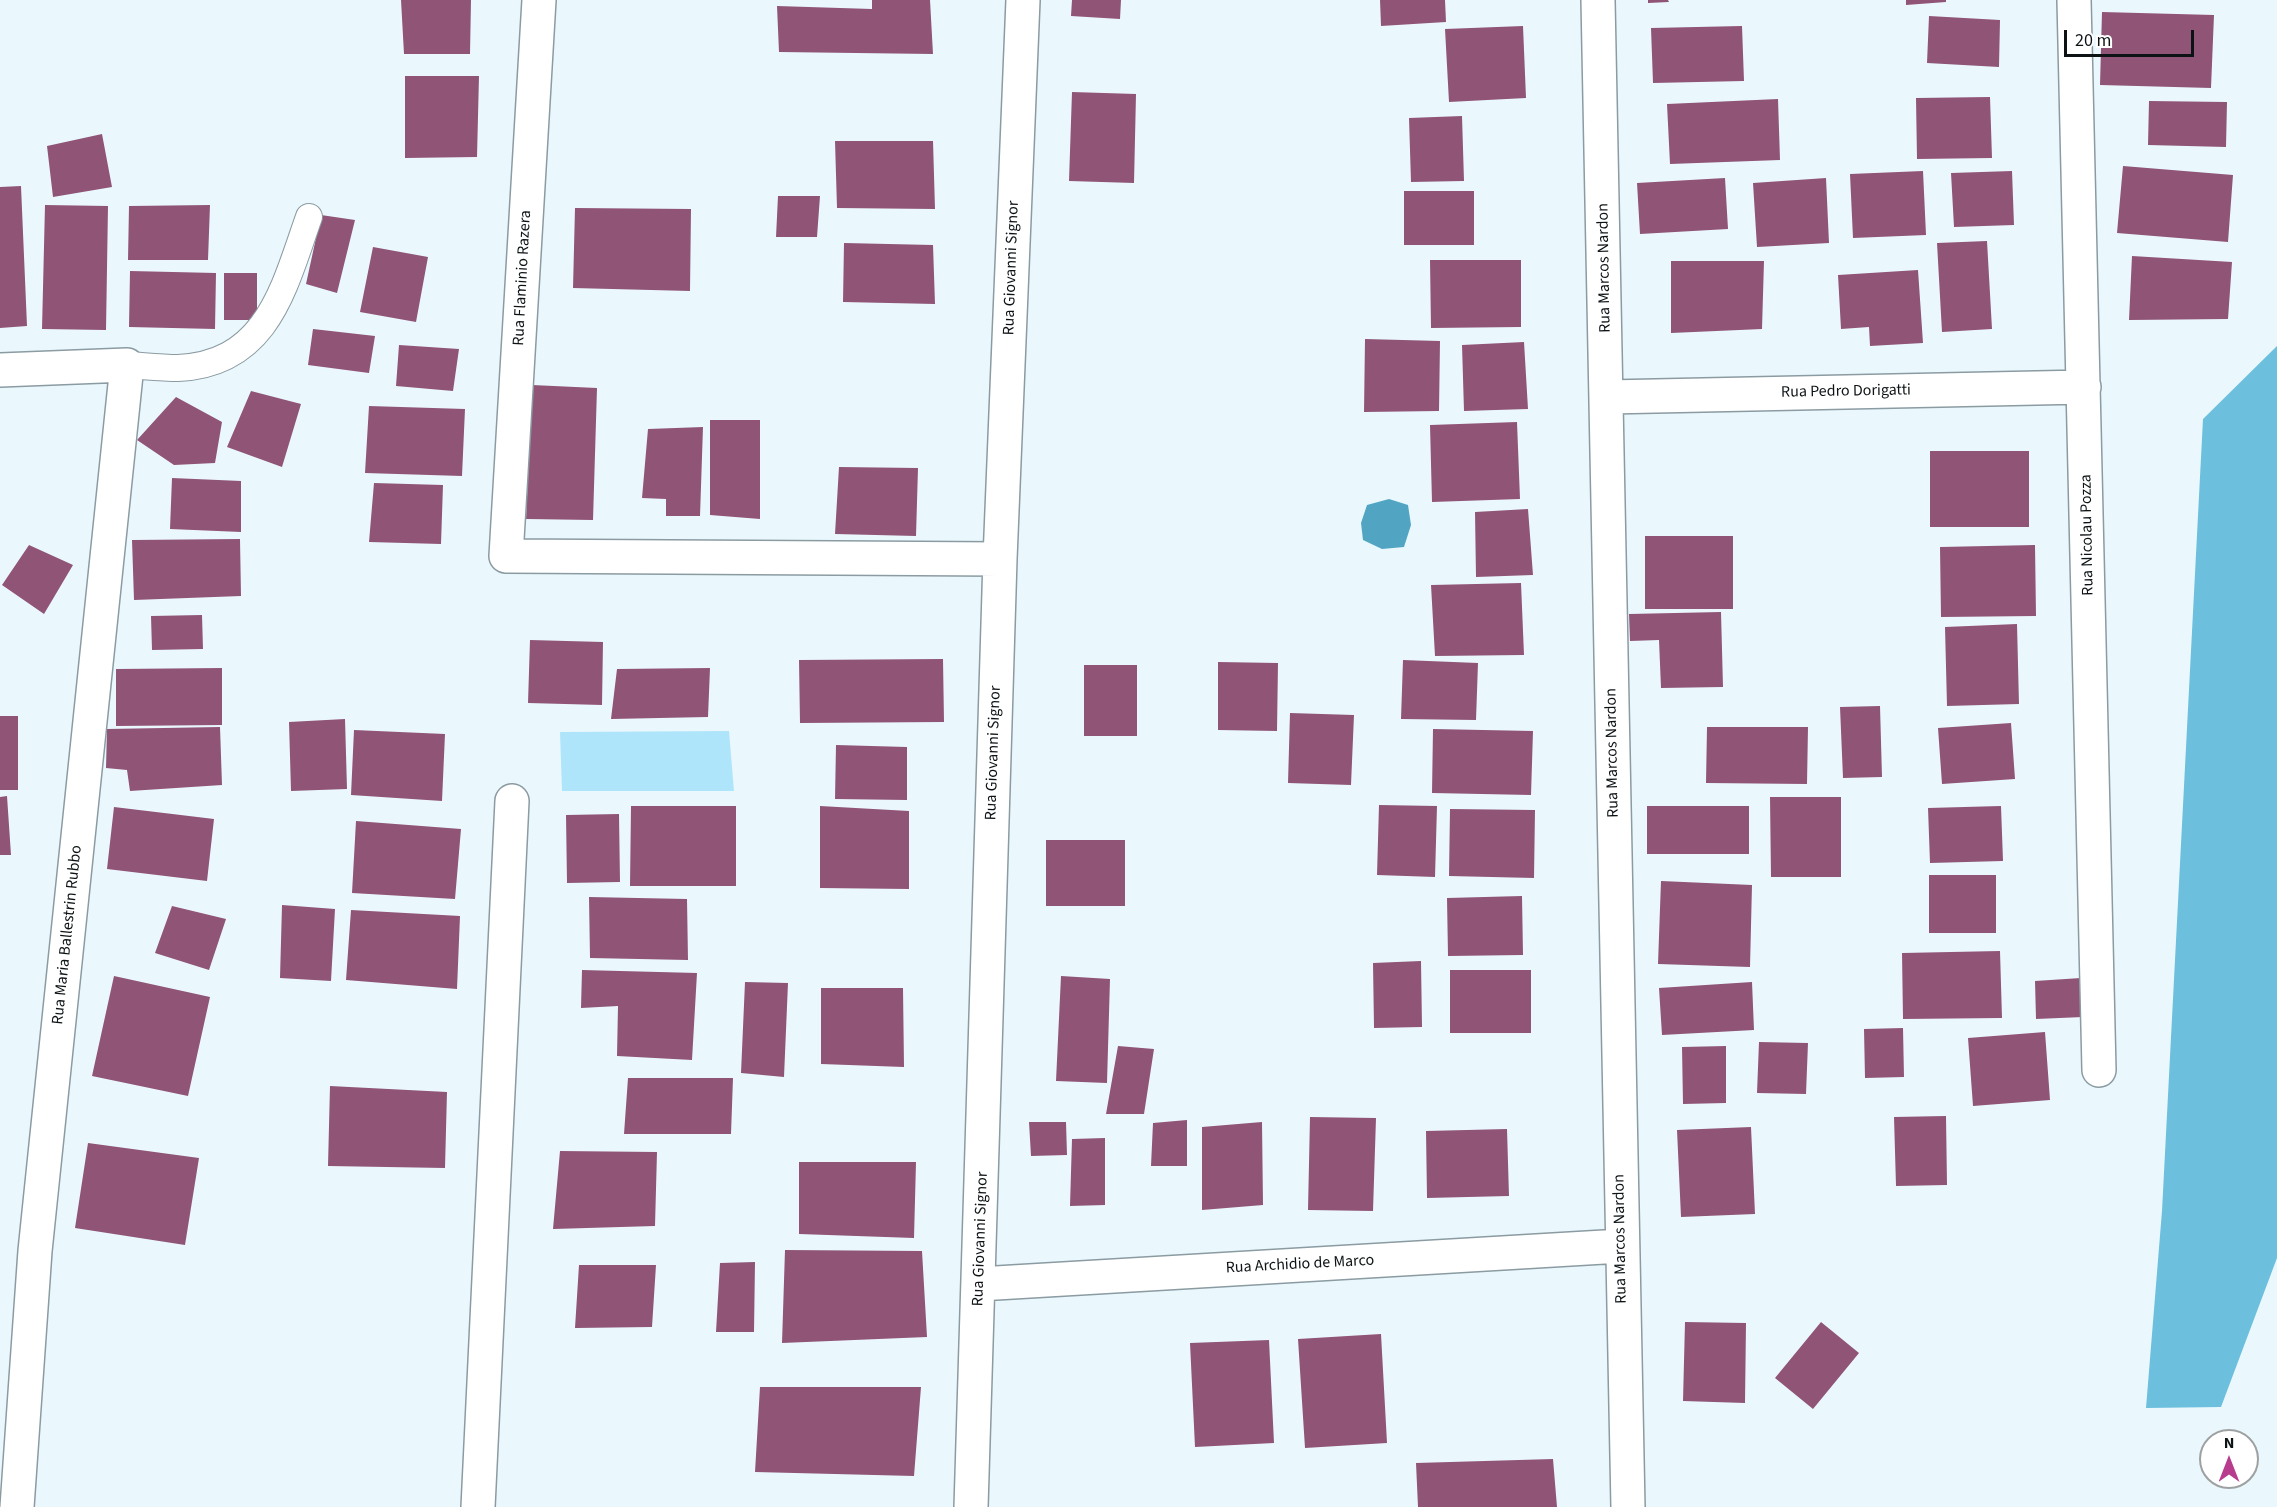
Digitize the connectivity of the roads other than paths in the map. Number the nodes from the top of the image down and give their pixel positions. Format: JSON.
{"nodes":[{"id":1,"x":539,"y":0,"type":"edge"},
{"id":2,"x":1023,"y":0,"type":"edge"},
{"id":3,"x":1598,"y":0,"type":"edge"},
{"id":4,"x":2074,"y":0,"type":"edge"},
{"id":5,"x":309,"y":217,"type":"dead end"},
{"id":6,"x":127,"y":365,"type":"junction"},
{"id":7,"x":0,"y":370,"type":"edge"},
{"id":8,"x":2084,"y":387,"type":"junction"},
{"id":9,"x":1608,"y":397,"type":"junction"},
{"id":10,"x":1000,"y":559,"type":"junction"},
{"id":11,"x":512,"y":801,"type":"dead end"},
{"id":12,"x":2099,"y":1070,"type":"dead end"},
{"id":13,"x":1621,"y":1246,"type":"junction"},
{"id":14,"x":980,"y":1284,"type":"junction"},
{"id":15,"x":17,"y":1507,"type":"edge"},
{"id":16,"x":478,"y":1507,"type":"edge"},
{"id":17,"x":971,"y":1507,"type":"edge"},
{"id":18,"x":1628,"y":1507,"type":"edge"}],
"edges":[{"from":1,"to":10,"type":"street","name":"Rua Flaminio Razera"},
{"from":2,"to":10,"type":"street","name":"Rua Giovanni Signor"},
{"from":3,"to":9,"type":"street","name":"Rua Marcos Nardon"},
{"from":4,"to":8,"type":"street","name":"Rua Nicolau Pozza"},
{"from":5,"to":6,"type":"lane"},
{"from":6,"to":7,"type":"street"},
{"from":6,"to":15,"type":"street","name":"Rua Maria Ballestrin Rubbo"},
{"from":8,"to":9,"type":"street","name":"Rua Pedro Dorigatti"},
{"from":8,"to":12,"type":"street","name":"Rua Nicolau Pozza"},
{"from":9,"to":13,"type":"street","name":"Rua Marcos Nardon"},
{"from":10,"to":14,"type":"street","name":"Rua Giovanni Signor"},
{"from":11,"to":16,"type":"street"},
{"from":13,"to":14,"type":"street","name":"Rua Archidio de Marco"},
{"from":13,"to":18,"type":"street","name":"Rua Marcos Nardon"},
{"from":14,"to":17,"type":"street","name":"Rua Giovanni Signor"}]}
